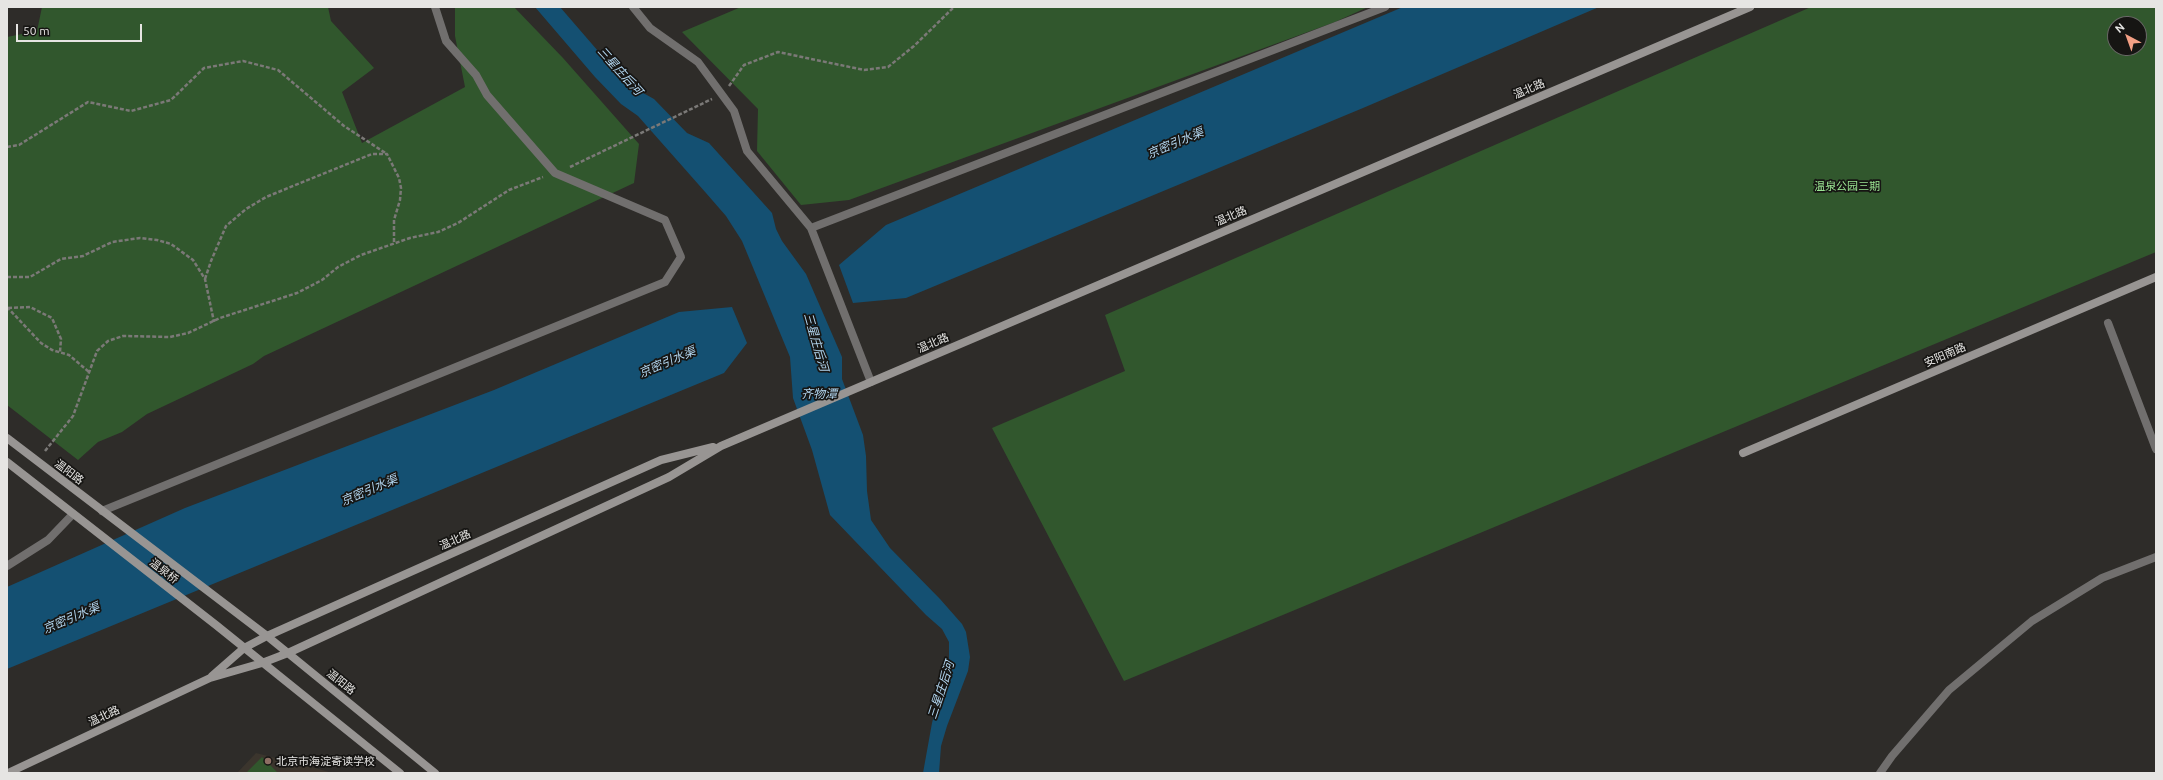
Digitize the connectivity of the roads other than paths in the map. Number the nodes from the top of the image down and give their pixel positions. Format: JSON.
{"nodes":[{"id":1,"x":435,"y":7,"type":"edge"},
{"id":2,"x":633,"y":7,"type":"edge"},
{"id":3,"x":1385,"y":7,"type":"edge"},
{"id":4,"x":1750,"y":7,"type":"edge"},
{"id":5,"x":811,"y":228,"type":"junction"},
{"id":6,"x":2156,"y":277,"type":"edge"},
{"id":7,"x":2108,"y":323,"type":"dead end"},
{"id":8,"x":871,"y":382,"type":"junction"},
{"id":9,"x":7,"y":438,"type":"edge"},
{"id":10,"x":721,"y":446,"type":"junction"},
{"id":11,"x":2156,"y":449,"type":"edge"},
{"id":12,"x":1742,"y":453,"type":"dead end"},
{"id":13,"x":7,"y":462,"type":"edge"},
{"id":14,"x":102,"y":511,"type":"junction"},
{"id":15,"x":73,"y":514,"type":"junction"},
{"id":16,"x":118,"y":523,"type":"joint"},
{"id":17,"x":2156,"y":557,"type":"edge"},
{"id":18,"x":7,"y":566,"type":"edge"},
{"id":19,"x":231,"y":609,"type":"joint"},
{"id":20,"x":267,"y":636,"type":"junction"},
{"id":21,"x":244,"y":648,"type":"junction"},
{"id":22,"x":288,"y":653,"type":"junction"},
{"id":23,"x":262,"y":663,"type":"junction"},
{"id":24,"x":210,"y":678,"type":"junction"},
{"id":25,"x":8,"y":773,"type":"edge"},
{"id":26,"x":400,"y":773,"type":"edge"},
{"id":27,"x":435,"y":773,"type":"edge"},
{"id":28,"x":1880,"y":773,"type":"edge"}],
"edges":[{"from":1,"to":14,"type":"street"},
{"from":2,"to":5,"type":"street"},
{"from":3,"to":5,"type":"street"},
{"from":4,"to":8,"type":"main road","name":"温北路"},
{"from":5,"to":8,"type":"street"},
{"from":6,"to":12,"type":"main road","name":"安阳南路"},
{"from":7,"to":11,"type":"street"},
{"from":8,"to":10,"type":"main road","name":"温北路"},
{"from":9,"to":14,"type":"main road","name":"温阳路"},
{"from":10,"to":20,"type":"main road","name":"温北路"},
{"from":10,"to":22,"type":"main road","name":"温北路"},
{"from":13,"to":15,"type":"main road"},
{"from":14,"to":16,"type":"main road","name":"温阳路"},
{"from":15,"to":18,"type":"street"},
{"from":15,"to":21,"type":"main road","name":"温泉桥"},
{"from":16,"to":19,"type":"main road","name":"温泉桥"},
{"from":17,"to":28,"type":"street"},
{"from":19,"to":20,"type":"main road","name":"温阳路"},
{"from":20,"to":21,"type":"main road","name":"温北路"},
{"from":20,"to":22,"type":"main road","name":"温阳路"},
{"from":21,"to":23,"type":"main road"},
{"from":21,"to":24,"type":"main road","name":"温北路"},
{"from":22,"to":23,"type":"main road","name":"温北路"},
{"from":22,"to":27,"type":"main road","name":"温阳路"},
{"from":23,"to":24,"type":"main road","name":"温北路"},
{"from":23,"to":26,"type":"main road"},
{"from":24,"to":25,"type":"main road","name":"温北路"}]}
